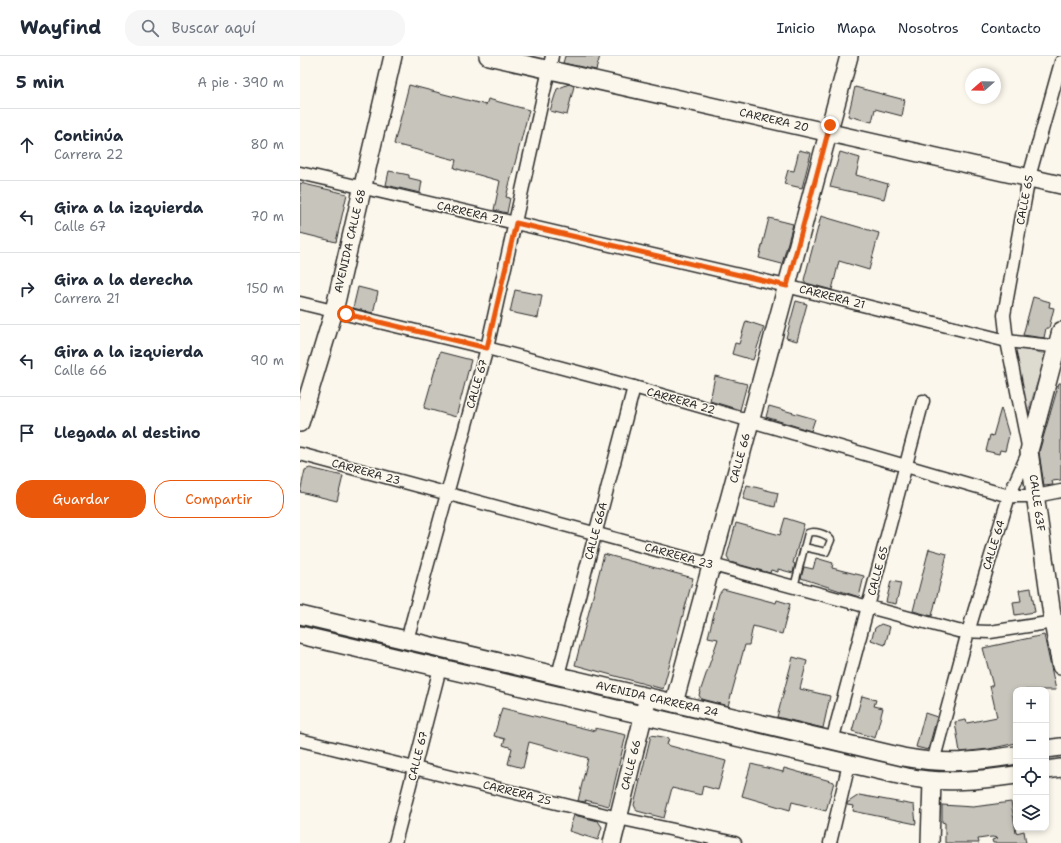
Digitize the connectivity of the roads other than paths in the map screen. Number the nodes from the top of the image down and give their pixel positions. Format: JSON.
{"nodes":[{"id":1,"x":393,"y":56,"type":"edge"},
{"id":2,"x":488,"y":56,"type":"edge"},
{"id":3,"x":849,"y":56,"type":"edge"},
{"id":4,"x":1061,"y":62,"type":"edge"},
{"id":5,"x":551,"y":63,"type":"edge"},
{"id":6,"x":828,"y":132,"type":"junction"},
{"id":7,"x":300,"y":173,"type":"edge"},
{"id":8,"x":1029,"y":177,"type":"junction"},
{"id":9,"x":1061,"y":185,"type":"edge"},
{"id":10,"x":362,"y":188,"type":"junction"},
{"id":11,"x":516,"y":223,"type":"junction"},
{"id":12,"x":787,"y":286,"type":"junction"},
{"id":13,"x":300,"y":303,"type":"edge"},
{"id":14,"x":334,"y":311,"type":"junction"},
{"id":15,"x":1061,"y":331,"type":"edge"},
{"id":16,"x":1007,"y":341,"type":"junction"},
{"id":17,"x":1059,"y":347,"type":"edge"},
{"id":18,"x":487,"y":348,"type":"junction"},
{"id":19,"x":634,"y":387,"type":"junction"},
{"id":20,"x":923,"y":401,"type":"dead end"},
{"id":21,"x":750,"y":420,"type":"junction"},
{"id":22,"x":300,"y":423,"type":"edge"},
{"id":23,"x":1029,"y":451,"type":"junction"},
{"id":24,"x":300,"y":454,"type":"edge"},
{"id":25,"x":905,"y":467,"type":"junction"},
{"id":26,"x":1061,"y":491,"type":"edge"},
{"id":27,"x":446,"y":493,"type":"junction"},
{"id":28,"x":1009,"y":496,"type":"junction"},
{"id":29,"x":1036,"y":496,"type":"junction"},
{"id":30,"x":596,"y":534,"type":"junction"},
{"id":31,"x":804,"y":547,"type":"junction"},
{"id":32,"x":711,"y":564,"type":"junction"},
{"id":33,"x":794,"y":587,"type":"junction"},
{"id":34,"x":868,"y":607,"type":"junction"},
{"id":35,"x":300,"y":615,"type":"edge"},
{"id":36,"x":1057,"y":621,"type":"edge"},
{"id":37,"x":968,"y":632,"type":"junction"},
{"id":38,"x":300,"y":635,"type":"edge"},
{"id":39,"x":407,"y":640,"type":"junction"},
{"id":40,"x":1061,"y":666,"type":"edge"},
{"id":41,"x":440,"y":668,"type":"junction"},
{"id":42,"x":558,"y":675,"type":"junction"},
{"id":43,"x":648,"y":697,"type":"junction"},
{"id":44,"x":674,"y":703,"type":"junction"},
{"id":45,"x":644,"y":716,"type":"junction"},
{"id":46,"x":300,"y":740,"type":"edge"},
{"id":47,"x":832,"y":741,"type":"junction"},
{"id":48,"x":1061,"y":747,"type":"edge"},
{"id":49,"x":1049,"y":749,"type":"edge"},
{"id":50,"x":1013,"y":755,"type":"edge"},
{"id":51,"x":933,"y":762,"type":"junction"},
{"id":52,"x":849,"y":764,"type":"junction"},
{"id":53,"x":415,"y":768,"type":"junction"},
{"id":54,"x":1061,"y":768,"type":"edge"},
{"id":55,"x":1049,"y":770,"type":"edge"},
{"id":56,"x":1013,"y":775,"type":"edge"},
{"id":57,"x":932,"y":781,"type":"junction"},
{"id":58,"x":618,"y":818,"type":"junction"},
{"id":59,"x":395,"y":843,"type":"edge"},
{"id":60,"x":612,"y":843,"type":"edge"},
{"id":61,"x":735,"y":843,"type":"edge"},
{"id":62,"x":830,"y":843,"type":"edge"},
{"id":63,"x":930,"y":843,"type":"edge"}],
"edges":[{"from":1,"to":10,"type":"main road","name":"AVENIDA CALLE 68"},
{"from":2,"to":5,"type":"main road","name":"CARRERA 20"},
{"from":3,"to":6,"type":"main road","name":"CALLE 66"},
{"from":4,"to":8,"type":"street","name":"CALLE 65"},
{"from":5,"to":6,"type":"main road","name":"CARRERA 20"},
{"from":5,"to":11,"type":"street","name":"CALLE 67"},
{"from":6,"to":8,"type":"main road","name":"CARRERA 20"},
{"from":6,"to":12,"type":"main road","name":"CALLE 66"},
{"from":7,"to":10,"type":"street","name":"CARRERA 21"},
{"from":8,"to":9,"type":"main road","name":"CARRERA 20"},
{"from":8,"to":16,"type":"street","name":"CALLE 65"},
{"from":10,"to":11,"type":"street","name":"CARRERA 21"},
{"from":10,"to":14,"type":"main road","name":"AVENIDA CALLE 68"},
{"from":11,"to":12,"type":"street","name":"CARRERA 21"},
{"from":11,"to":18,"type":"street","name":"CALLE 67"},
{"from":12,"to":16,"type":"street","name":"CARRERA 21"},
{"from":12,"to":21,"type":"main road","name":"CALLE 66"},
{"from":13,"to":14,"type":"street","name":"CARRERA 22"},
{"from":14,"to":18,"type":"street","name":"CARRERA 22"},
{"from":14,"to":22,"type":"main road","name":"AVENIDA CALLE 68"},
{"from":15,"to":17,"type":"main road","name":"CALLE 64"},
{"from":16,"to":17,"type":"street","name":"CARRERA 21"},
{"from":16,"to":23,"type":"street","name":"CALLE 63F"},
{"from":17,"to":23,"type":"main road","name":"CALLE 64"},
{"from":18,"to":19,"type":"street","name":"CARRERA 22"},
{"from":18,"to":27,"type":"street","name":"CALLE 67"},
{"from":19,"to":21,"type":"street","name":"CARRERA 22"},
{"from":19,"to":30,"type":"street","name":"CALLE 66A"},
{"from":20,"to":25,"type":"street","name":"CALLE 65"},
{"from":21,"to":25,"type":"street","name":"CARRERA 22"},
{"from":21,"to":32,"type":"main road","name":"CALLE 66"},
{"from":23,"to":28,"type":"street","name":"CALLE 64"},
{"from":23,"to":29,"type":"main road","name":"CALLE 63F"},
{"from":24,"to":27,"type":"street","name":"CARRERA 23"},
{"from":25,"to":28,"type":"street","name":"CARRERA 22"},
{"from":25,"to":34,"type":"street","name":"CALLE 65"},
{"from":26,"to":29,"type":"street","name":"CARRERA 22"},
{"from":27,"to":30,"type":"street","name":"CARRERA 23"},
{"from":27,"to":39,"type":"street","name":"CALLE 67"},
{"from":28,"to":29,"type":"street","name":"CARRERA 22"},
{"from":28,"to":37,"type":"street","name":"CALLE 64"},
{"from":29,"to":36,"type":"main road","name":"CALLE 63F"},
{"from":30,"to":32,"type":"street","name":"CARRERA 23"},
{"from":30,"to":42,"type":"street","name":"CALLE 66A"},
{"from":31,"to":31,"type":"lane"},
{"from":31,"to":33,"type":"lane"},
{"from":32,"to":33,"type":"street","name":"CARRERA 23"},
{"from":32,"to":44,"type":"main road","name":"CALLE 66"},
{"from":33,"to":34,"type":"street","name":"CARRERA 23"},
{"from":34,"to":37,"type":"street","name":"CARRERA 23"},
{"from":34,"to":47,"type":"street","name":"CALLE 65"},
{"from":35,"to":39,"type":"main road","name":"AVENIDA CARRERA 24"},
{"from":36,"to":37,"type":"street","name":"CARRERA 23"},
{"from":36,"to":40,"type":"main road","name":"CALLE 63F"},
{"from":37,"to":51,"type":"street","name":"CALLE 64"},
{"from":38,"to":41,"type":"main road","name":"AVENIDA CARRERA 24"},
{"from":39,"to":42,"type":"main road","name":"AVENIDA CARRERA 24"},
{"from":41,"to":45,"type":"main road","name":"AVENIDA CARRERA 24"},
{"from":41,"to":53,"type":"street","name":"CALLE 67"},
{"from":42,"to":43,"type":"main road","name":"AVENIDA CARRERA 24"},
{"from":43,"to":44,"type":"main road","name":"AVENIDA CARRERA 24"},
{"from":43,"to":45,"type":"main road","name":"CALLE 66"},
{"from":44,"to":45,"type":"main road"},
{"from":44,"to":47,"type":"main road","name":"AVENIDA CARRERA 24"},
{"from":45,"to":52,"type":"main road","name":"AVENIDA CARRERA 24"},
{"from":45,"to":58,"type":"main road","name":"CALLE 66"},
{"from":46,"to":53,"type":"street","name":"CARRERA 25"},
{"from":47,"to":51,"type":"main road","name":"AVENIDA CARRERA 24"},
{"from":48,"to":49,"type":"main road"},
{"from":50,"to":51,"type":"main road","name":"AVENIDA CARRERA 24"},
{"from":52,"to":57,"type":"main road","name":"AVENIDA CARRERA 24"},
{"from":52,"to":62,"type":"street"},
{"from":53,"to":58,"type":"street","name":"CARRERA 25"},
{"from":53,"to":59,"type":"street","name":"CALLE 67"},
{"from":54,"to":55,"type":"main road"},
{"from":56,"to":57,"type":"main road","name":"AVENIDA CARRERA 24"},
{"from":57,"to":63,"type":"main road"},
{"from":58,"to":60,"type":"main road","name":"CALLE 66"},
{"from":58,"to":61,"type":"street","name":"CARRERA 25"}]}
